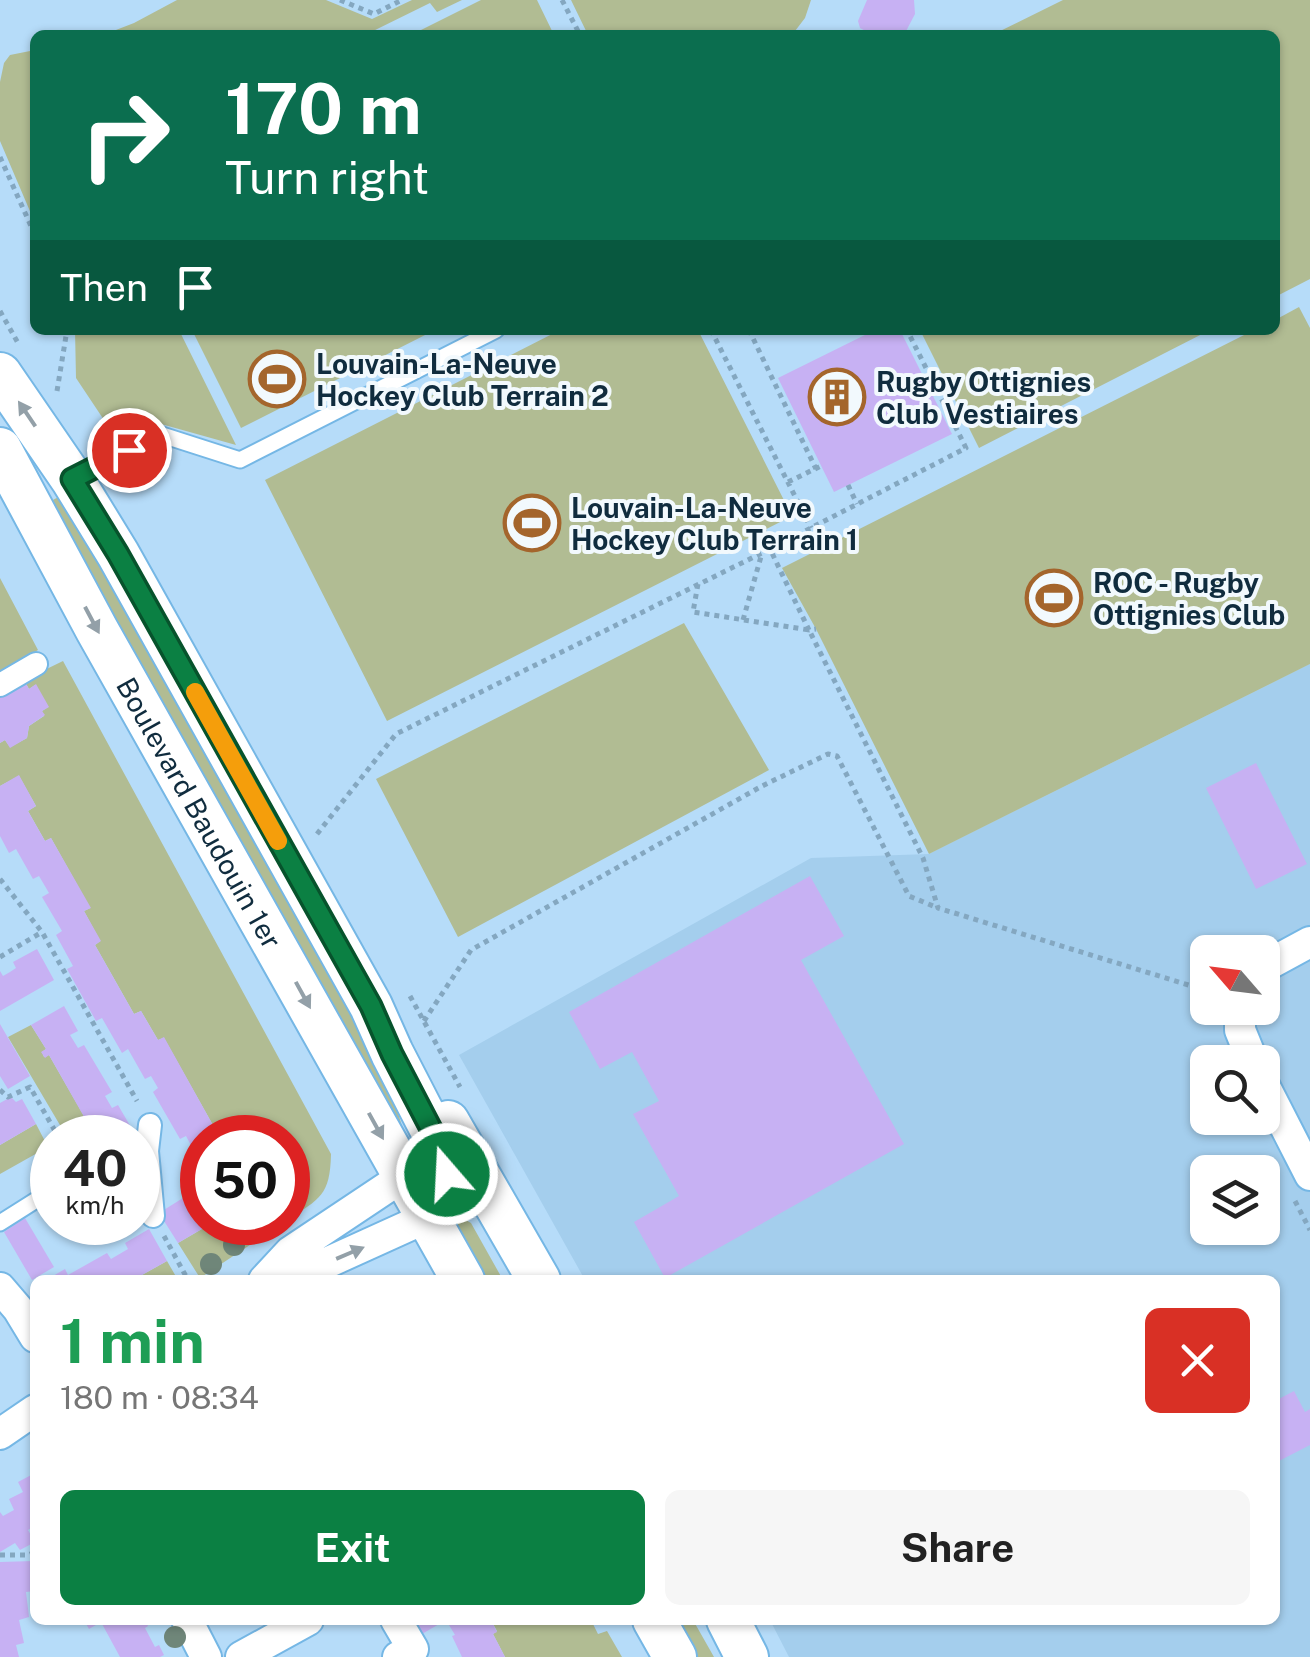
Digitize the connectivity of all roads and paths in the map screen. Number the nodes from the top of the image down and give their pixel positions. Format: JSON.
{"nodes":[{"id":1,"x":340,"y":0,"type":"edge"},
{"id":2,"x":402,"y":0,"type":"edge"},
{"id":3,"x":562,"y":0,"type":"edge"},
{"id":4,"x":577,"y":30,"type":"edge"},
{"id":5,"x":0,"y":157,"type":"edge"},
{"id":6,"x":30,"y":224,"type":"edge"},
{"id":7,"x":66,"y":335,"type":"edge"},
{"id":8,"x":486,"y":335,"type":"edge"},
{"id":9,"x":714,"y":335,"type":"edge"},
{"id":10,"x":752,"y":335,"type":"edge"},
{"id":11,"x":909,"y":335,"type":"edge"},
{"id":12,"x":0,"y":374,"type":"edge"},
{"id":13,"x":56,"y":395,"type":"dead end"},
{"id":14,"x":0,"y":449,"type":"edge"},
{"id":15,"x":72,"y":479,"type":"junction"},
{"id":16,"x":788,"y":482,"type":"junction"},
{"id":17,"x":848,"y":485,"type":"dead end"},
{"id":18,"x":857,"y":504,"type":"junction"},
{"id":19,"x":811,"y":528,"type":"junction"},
{"id":20,"x":764,"y":530,"type":"dead end"},
{"id":21,"x":770,"y":548,"type":"junction"},
{"id":22,"x":762,"y":553,"type":"junction"},
{"id":23,"x":698,"y":584,"type":"junction"},
{"id":24,"x":743,"y":620,"type":"junction"},
{"id":25,"x":813,"y":630,"type":"junction"},
{"id":26,"x":36,"y":664,"type":"dead end"},
{"id":27,"x":0,"y":685,"type":"edge"},
{"id":28,"x":316,"y":834,"type":"dead end"},
{"id":29,"x":0,"y":878,"type":"edge"},
{"id":30,"x":938,"y":908,"type":"junction"},
{"id":31,"x":42,"y":932,"type":"junction"},
{"id":32,"x":1310,"y":942,"type":"edge"},
{"id":33,"x":0,"y":958,"type":"edge"},
{"id":34,"x":1280,"y":958,"type":"edge"},
{"id":35,"x":1190,"y":985,"type":"edge"},
{"id":36,"x":371,"y":1006,"type":"junction"},
{"id":37,"x":424,"y":1021,"type":"dead end"},
{"id":38,"x":0,"y":1090,"type":"edge"},
{"id":39,"x":46,"y":1115,"type":"edge"},
{"id":40,"x":144,"y":1115,"type":"edge"},
{"id":41,"x":1280,"y":1117,"type":"edge"},
{"id":42,"x":447,"y":1174,"type":"junction"},
{"id":43,"x":404,"y":1176,"type":"junction"},
{"id":44,"x":1310,"y":1176,"type":"edge"},
{"id":45,"x":30,"y":1204,"type":"edge"},
{"id":46,"x":428,"y":1217,"type":"junction"},
{"id":47,"x":0,"y":1223,"type":"edge"},
{"id":48,"x":160,"y":1227,"type":"edge"},
{"id":49,"x":185,"y":1275,"type":"edge"},
{"id":50,"x":270,"y":1275,"type":"edge"},
{"id":51,"x":283,"y":1275,"type":"edge"},
{"id":52,"x":460,"y":1275,"type":"edge"},
{"id":53,"x":517,"y":1275,"type":"edge"},
{"id":54,"x":536,"y":1275,"type":"edge"},
{"id":55,"x":0,"y":1288,"type":"edge"},
{"id":56,"x":30,"y":1329,"type":"edge"},
{"id":57,"x":30,"y":1413,"type":"edge"},
{"id":58,"x":0,"y":1434,"type":"edge"},
{"id":59,"x":30,"y":1554,"type":"edge"},
{"id":60,"x":0,"y":1555,"type":"edge"},
{"id":61,"x":190,"y":1625,"type":"edge"},
{"id":62,"x":299,"y":1625,"type":"edge"},
{"id":63,"x":398,"y":1625,"type":"edge"},
{"id":64,"x":657,"y":1625,"type":"edge"},
{"id":65,"x":409,"y":1654,"type":"edge"},
{"id":66,"x":206,"y":1657,"type":"edge"},
{"id":67,"x":242,"y":1657,"type":"edge"},
{"id":68,"x":675,"y":1657,"type":"edge"}],
"edges":[{"from":1,"to":2,"type":"path"},
{"from":3,"to":4,"type":"path"},
{"from":5,"to":6,"type":"path"},
{"from":7,"to":13,"type":"path"},
{"from":8,"to":15,"type":"lane"},
{"from":9,"to":16,"type":"path"},
{"from":10,"to":16,"type":"path"},
{"from":11,"to":18,"type":"path"},
{"from":15,"to":12,"type":"main road","name":"Boulevard Baudouin 1er","one_way":true},
{"from":14,"to":43,"type":"main road","name":"Boulevard Baudouin 1er","one_way":true},
{"from":15,"to":36,"type":"main road","name":"Boulevard Baudouin 1er"},
{"from":16,"to":19,"type":"path"},
{"from":17,"to":18,"type":"path"},
{"from":18,"to":19,"type":"path"},
{"from":19,"to":21,"type":"path"},
{"from":20,"to":21,"type":"path"},
{"from":21,"to":22,"type":"path"},
{"from":21,"to":25,"type":"path"},
{"from":22,"to":23,"type":"path"},
{"from":22,"to":24,"type":"path"},
{"from":23,"to":24,"type":"path"},
{"from":23,"to":28,"type":"path"},
{"from":24,"to":25,"type":"path"},
{"from":25,"to":30,"type":"path"},
{"from":26,"to":27,"type":"street"},
{"from":29,"to":31,"type":"path"},
{"from":30,"to":35,"type":"path"},
{"from":30,"to":37,"type":"path"},
{"from":31,"to":33,"type":"path"},
{"from":31,"to":40,"type":"path"},
{"from":32,"to":34,"type":"street"},
{"from":36,"to":42,"type":"main road","name":"Boulevard Baudouin 1er"},
{"from":36,"to":54,"type":"main road","name":"Boulevard Baudouin 1er"},
{"from":38,"to":39,"type":"path"},
{"from":41,"to":44,"type":"street"},
{"from":42,"to":43,"type":"main road"},
{"from":42,"to":46,"type":"main road"},
{"from":42,"to":53,"type":"main road","name":"Boulevard Baudouin 1er"},
{"from":43,"to":46,"type":"main road","name":"Boulevard Baudouin 1er"},
{"from":43,"to":50,"type":"street"},
{"from":45,"to":47,"type":"lane"},
{"from":51,"to":46,"type":"street","one_way":true},
{"from":46,"to":52,"type":"main road","name":"Boulevard Baudouin 1er"},
{"from":48,"to":49,"type":"path"},
{"from":55,"to":56,"type":"street"},
{"from":57,"to":58,"type":"street"},
{"from":59,"to":60,"type":"path"},
{"from":61,"to":66,"type":"street"},
{"from":62,"to":67,"type":"street"},
{"from":63,"to":65,"type":"street"},
{"from":64,"to":68,"type":"main road"}]}
